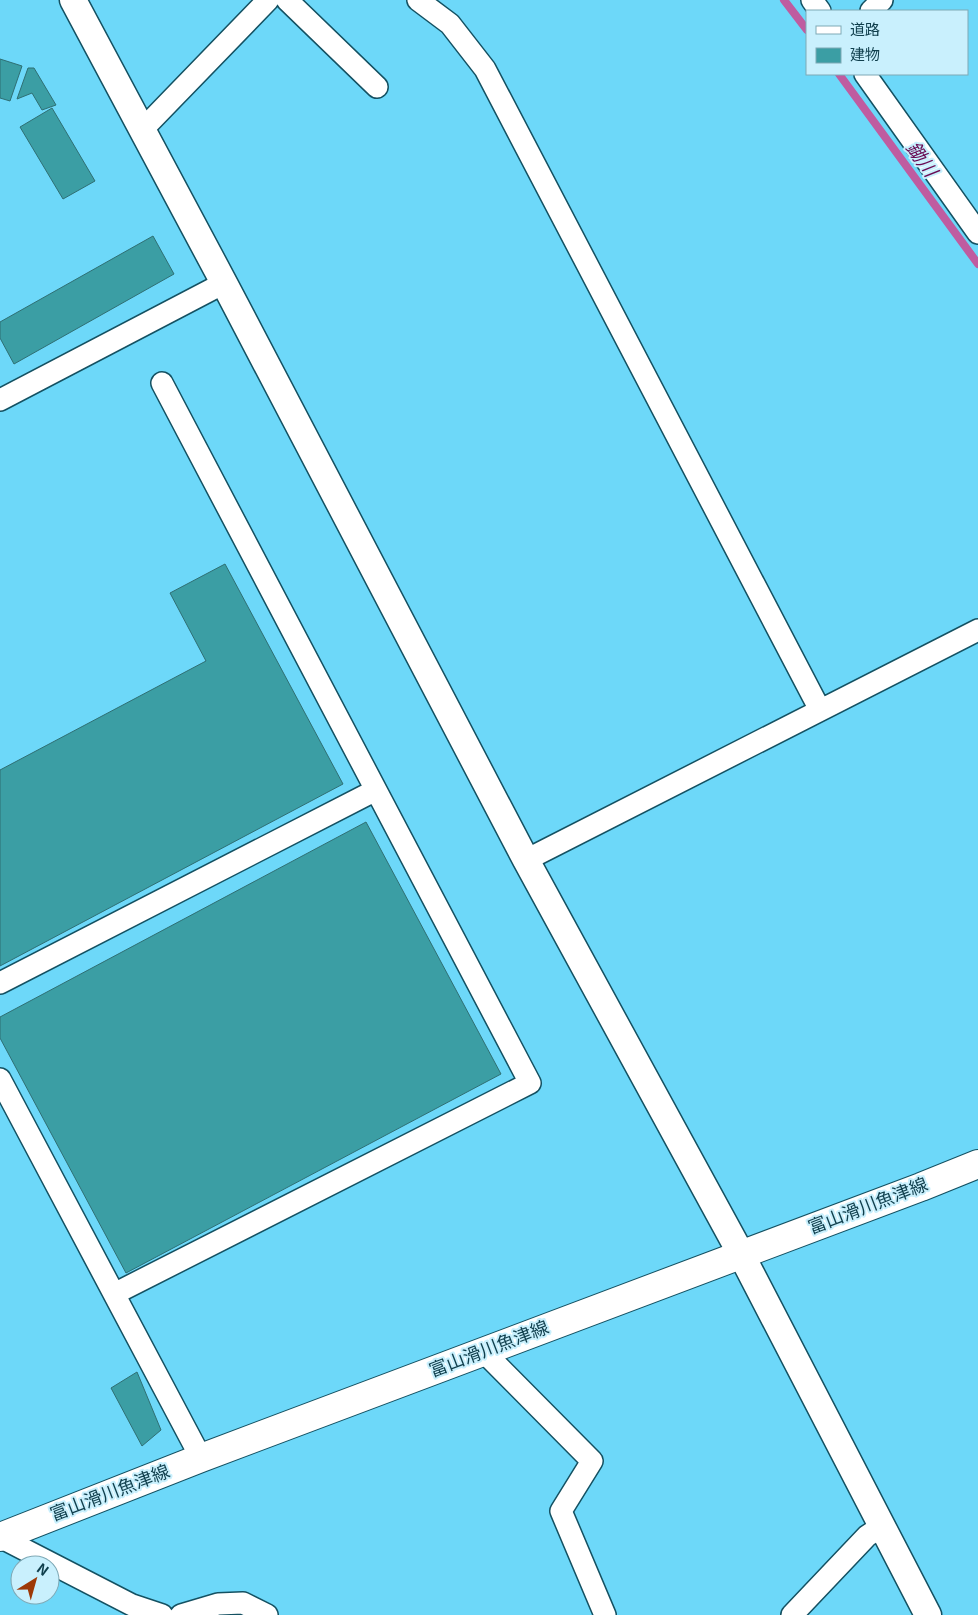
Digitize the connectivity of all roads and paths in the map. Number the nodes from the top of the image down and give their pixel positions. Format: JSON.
{"nodes":[{"id":1,"x":73,"y":0,"type":"edge"},
{"id":2,"x":268,"y":0,"type":"edge"},
{"id":3,"x":287,"y":0,"type":"edge"},
{"id":4,"x":418,"y":0,"type":"edge"},
{"id":5,"x":882,"y":0,"type":"edge"},
{"id":6,"x":871,"y":10,"type":"edge"},
{"id":7,"x":866,"y":75,"type":"edge"},
{"id":8,"x":377,"y":87,"type":"dead end"},
{"id":9,"x":143,"y":129,"type":"junction"},
{"id":10,"x":978,"y":233,"type":"edge"},
{"id":11,"x":224,"y":283,"type":"junction"},
{"id":12,"x":162,"y":383,"type":"dead end"},
{"id":13,"x":0,"y":400,"type":"edge"},
{"id":14,"x":978,"y":630,"type":"edge"},
{"id":15,"x":820,"y":710,"type":"junction"},
{"id":16,"x":376,"y":790,"type":"junction"},
{"id":17,"x":526,"y":860,"type":"junction"},
{"id":18,"x":0,"y":984,"type":"edge"},
{"id":19,"x":0,"y":1079,"type":"edge"},
{"id":20,"x":978,"y":1164,"type":"edge"},
{"id":21,"x":741,"y":1254,"type":"junction"},
{"id":22,"x":114,"y":1294,"type":"junction"},
{"id":23,"x":484,"y":1351,"type":"junction"},
{"id":24,"x":201,"y":1458,"type":"junction"},
{"id":25,"x":882,"y":1526,"type":"junction"},
{"id":26,"x":0,"y":1537,"type":"edge"},
{"id":27,"x":162,"y":1615,"type":"edge"},
{"id":28,"x":181,"y":1615,"type":"edge"},
{"id":29,"x":267,"y":1615,"type":"edge"},
{"id":30,"x":605,"y":1615,"type":"edge"},
{"id":31,"x":792,"y":1615,"type":"edge"},
{"id":32,"x":928,"y":1615,"type":"edge"}],
"edges":[{"from":1,"to":9,"type":"street"},
{"from":2,"to":9,"type":"street"},
{"from":3,"to":8,"type":"street"},
{"from":4,"to":15,"type":"street"},
{"from":5,"to":6,"type":"street"},
{"from":7,"to":10,"type":"street"},
{"from":9,"to":11,"type":"street"},
{"from":11,"to":13,"type":"street"},
{"from":11,"to":17,"type":"street"},
{"from":12,"to":16,"type":"street"},
{"from":14,"to":15,"type":"street"},
{"from":15,"to":17,"type":"street"},
{"from":16,"to":18,"type":"street"},
{"from":16,"to":22,"type":"street"},
{"from":17,"to":21,"type":"street"},
{"from":19,"to":22,"type":"street"},
{"from":20,"to":21,"type":"main road","name":"富山滑川魚津線"},
{"from":21,"to":23,"type":"main road","name":"富山滑川魚津線"},
{"from":21,"to":25,"type":"street"},
{"from":22,"to":24,"type":"street"},
{"from":23,"to":24,"type":"main road","name":"富山滑川魚津線"},
{"from":23,"to":30,"type":"street"},
{"from":24,"to":26,"type":"main road","name":"富山滑川魚津線"},
{"from":25,"to":31,"type":"street"},
{"from":25,"to":32,"type":"street"},
{"from":26,"to":27,"type":"street"},
{"from":28,"to":29,"type":"street"}]}
